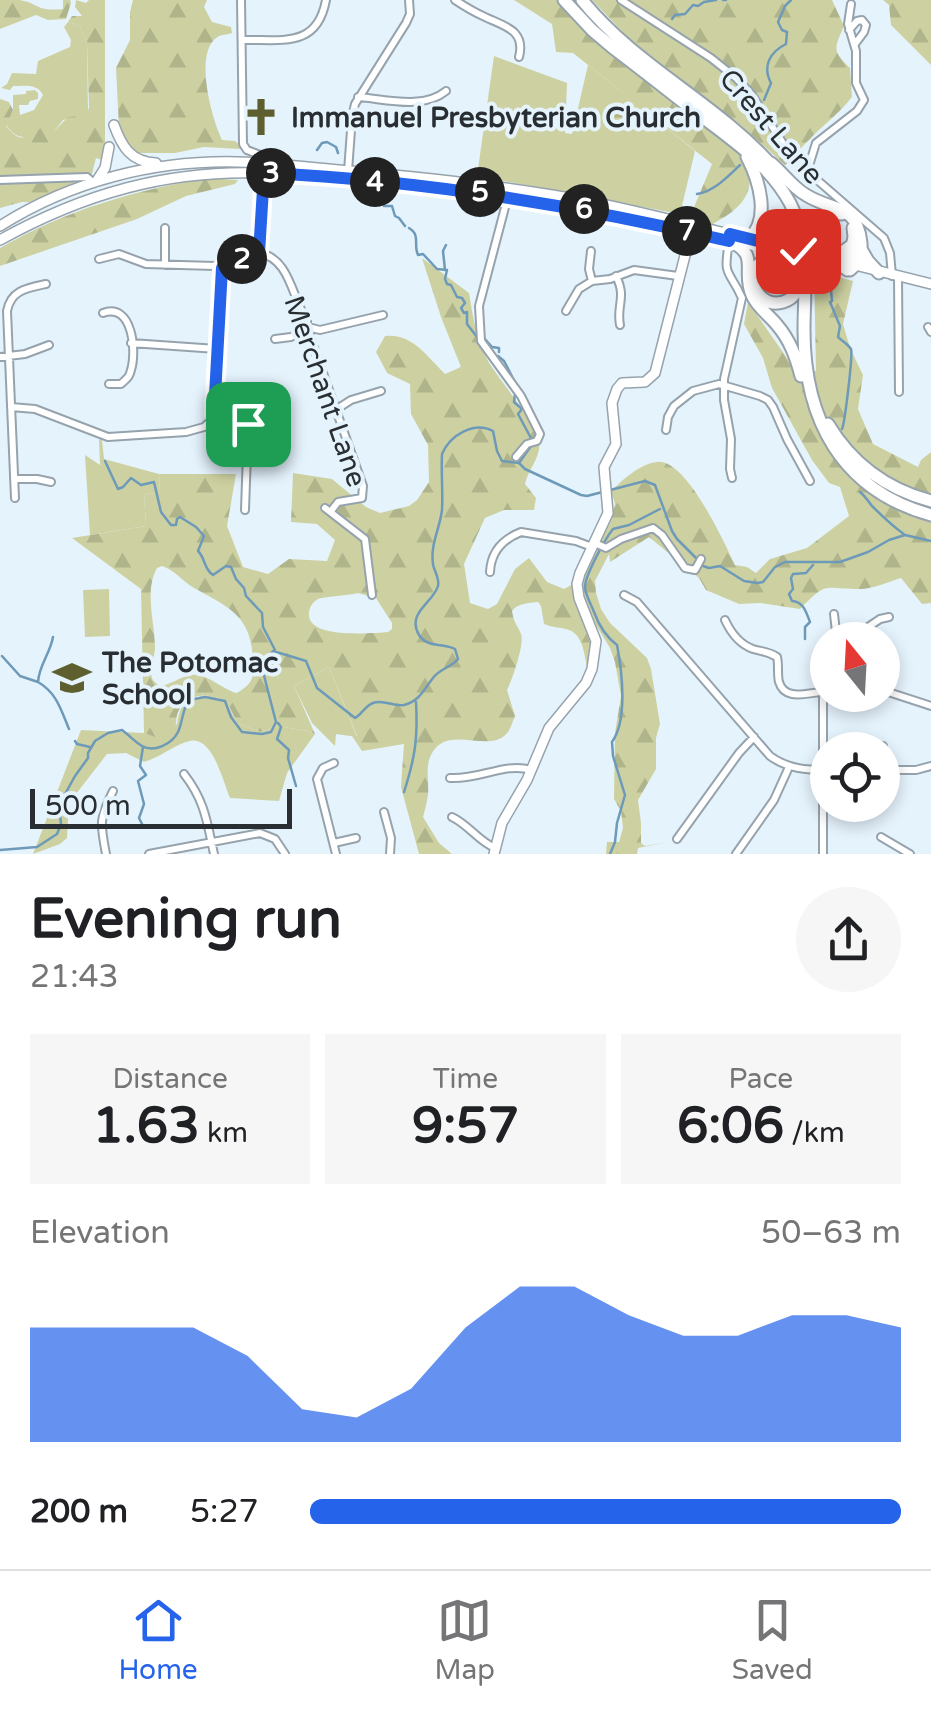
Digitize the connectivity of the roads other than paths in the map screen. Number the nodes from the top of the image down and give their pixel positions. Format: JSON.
{"nodes":[{"id":1,"x":241,"y":0,"type":"edge"},
{"id":2,"x":326,"y":0,"type":"edge"},
{"id":3,"x":409,"y":0,"type":"edge"},
{"id":4,"x":454,"y":0,"type":"edge"},
{"id":5,"x":564,"y":0,"type":"edge"},
{"id":6,"x":582,"y":0,"type":"edge"},
{"id":7,"x":622,"y":0,"type":"edge"},
{"id":8,"x":849,"y":1,"type":"edge"},
{"id":9,"x":849,"y":30,"type":"junction"},
{"id":10,"x":242,"y":40,"type":"junction"},
{"id":11,"x":854,"y":45,"type":"junction"},
{"id":12,"x":519,"y":57,"type":"dead end"},
{"id":13,"x":446,"y":90,"type":"dead end"},
{"id":14,"x":358,"y":97,"type":"junction"},
{"id":15,"x":114,"y":125,"type":"dead end"},
{"id":16,"x":731,"y":138,"type":"junction"},
{"id":17,"x":108,"y":147,"type":"dead end"},
{"id":18,"x":768,"y":160,"type":"junction"},
{"id":19,"x":179,"y":164,"type":"junction"},
{"id":20,"x":264,"y":168,"type":"junction"},
{"id":21,"x":807,"y":172,"type":"junction"},
{"id":22,"x":347,"y":175,"type":"junction"},
{"id":23,"x":0,"y":180,"type":"edge"},
{"id":24,"x":95,"y":182,"type":"junction"},
{"id":25,"x":508,"y":192,"type":"junction"},
{"id":26,"x":0,"y":225,"type":"edge"},
{"id":27,"x":165,"y":228,"type":"dead end"},
{"id":28,"x":692,"y":229,"type":"junction"},
{"id":29,"x":730,"y":238,"type":"junction"},
{"id":30,"x":0,"y":240,"type":"edge"},
{"id":31,"x":753,"y":242,"type":"junction"},
{"id":32,"x":857,"y":247,"type":"junction"},
{"id":33,"x":591,"y":251,"type":"dead end"},
{"id":34,"x":259,"y":253,"type":"junction"},
{"id":35,"x":797,"y":253,"type":"junction"},
{"id":36,"x":99,"y":259,"type":"dead end"},
{"id":37,"x":818,"y":263,"type":"junction"},
{"id":38,"x":164,"y":265,"type":"junction"},
{"id":39,"x":850,"y":267,"type":"junction"},
{"id":40,"x":222,"y":268,"type":"junction"},
{"id":41,"x":749,"y":270,"type":"junction"},
{"id":42,"x":890,"y":275,"type":"junction"},
{"id":43,"x":616,"y":276,"type":"junction"},
{"id":44,"x":678,"y":276,"type":"junction"},
{"id":45,"x":592,"y":281,"type":"junction"},
{"id":46,"x":46,"y":284,"type":"dead end"},
{"id":47,"x":931,"y":284,"type":"edge"},
{"id":48,"x":566,"y":311,"type":"dead end"},
{"id":49,"x":103,"y":313,"type":"dead end"},
{"id":50,"x":384,"y":315,"type":"dead end"},
{"id":51,"x":620,"y":324,"type":"dead end"},
{"id":52,"x":307,"y":327,"type":"junction"},
{"id":53,"x":275,"y":339,"type":"dead end"},
{"id":54,"x":131,"y":342,"type":"junction"},
{"id":55,"x":49,"y":345,"type":"dead end"},
{"id":56,"x":218,"y":348,"type":"junction"},
{"id":57,"x":4,"y":357,"type":"edge"},
{"id":58,"x":109,"y":384,"type":"dead end"},
{"id":59,"x":724,"y":386,"type":"junction"},
{"id":60,"x":381,"y":391,"type":"dead end"},
{"id":61,"x":898,"y":392,"type":"dead end"},
{"id":62,"x":11,"y":407,"type":"junction"},
{"id":63,"x":337,"y":409,"type":"junction"},
{"id":64,"x":215,"y":417,"type":"junction"},
{"id":65,"x":666,"y":430,"type":"dead end"},
{"id":66,"x":826,"y":436,"type":"junction"},
{"id":67,"x":516,"y":456,"type":"dead end"},
{"id":68,"x":732,"y":478,"type":"dead end"},
{"id":69,"x":14,"y":480,"type":"junction"},
{"id":70,"x":810,"y":481,"type":"dead end"},
{"id":71,"x":51,"y":482,"type":"dead end"},
{"id":72,"x":14,"y":498,"type":"dead end"},
{"id":73,"x":931,"y":501,"type":"edge"},
{"id":74,"x":245,"y":510,"type":"dead end"},
{"id":75,"x":931,"y":515,"type":"edge"},
{"id":76,"x":598,"y":546,"type":"junction"},
{"id":77,"x":698,"y":565,"type":"dead end"},
{"id":78,"x":490,"y":572,"type":"dead end"},
{"id":79,"x":624,"y":594,"type":"dead end"},
{"id":80,"x":372,"y":595,"type":"dead end"},
{"id":81,"x":834,"y":614,"type":"dead end"},
{"id":82,"x":890,"y":617,"type":"dead end"},
{"id":83,"x":724,"y":620,"type":"dead end"},
{"id":84,"x":835,"y":622,"type":"edge"},
{"id":85,"x":875,"y":622,"type":"edge"},
{"id":86,"x":810,"y":693,"type":"edge"},
{"id":87,"x":900,"y":696,"type":"edge"},
{"id":88,"x":931,"y":706,"type":"edge"},
{"id":89,"x":754,"y":737,"type":"junction"},
{"id":90,"x":334,"y":763,"type":"dead end"},
{"id":91,"x":789,"y":766,"type":"junction"},
{"id":92,"x":931,"y":766,"type":"edge"},
{"id":93,"x":810,"y":768,"type":"edge"},
{"id":94,"x":532,"y":770,"type":"junction"},
{"id":95,"x":900,"y":770,"type":"edge"},
{"id":96,"x":184,"y":774,"type":"dead end"},
{"id":97,"x":450,"y":778,"type":"dead end"},
{"id":98,"x":113,"y":791,"type":"dead end"},
{"id":99,"x":384,"y":812,"type":"dead end"},
{"id":100,"x":452,"y":817,"type":"dead end"},
{"id":101,"x":824,"y":822,"type":"edge"},
{"id":102,"x":881,"y":836,"type":"dead end"},
{"id":103,"x":356,"y":838,"type":"dead end"},
{"id":104,"x":677,"y":839,"type":"dead end"},
{"id":105,"x":211,"y":842,"type":"junction"},
{"id":106,"x":334,"y":843,"type":"junction"},
{"id":107,"x":495,"y":851,"type":"edge"},
{"id":108,"x":163,"y":853,"type":"edge"},
{"id":109,"x":106,"y":854,"type":"edge"},
{"id":110,"x":149,"y":854,"type":"edge"},
{"id":111,"x":214,"y":854,"type":"edge"},
{"id":112,"x":285,"y":854,"type":"edge"},
{"id":113,"x":336,"y":854,"type":"edge"},
{"id":114,"x":390,"y":854,"type":"edge"},
{"id":115,"x":736,"y":854,"type":"edge"},
{"id":116,"x":823,"y":854,"type":"edge"},
{"id":117,"x":910,"y":854,"type":"edge"}],
"edges":[{"from":1,"to":10,"type":"street"},
{"from":2,"to":10,"type":"street"},
{"from":3,"to":14,"type":"street"},
{"from":4,"to":12,"type":"street"},
{"from":5,"to":16,"type":"highway"},
{"from":6,"to":18,"type":"highway"},
{"from":7,"to":21,"type":"street","name":"Crest Lane"},
{"from":8,"to":9,"type":"street"},
{"from":9,"to":11,"type":"street"},
{"from":9,"to":11,"type":"street"},
{"from":10,"to":20,"type":"street"},
{"from":11,"to":21,"type":"street"},
{"from":13,"to":14,"type":"street"},
{"from":14,"to":22,"type":"street"},
{"from":15,"to":19,"type":"main road"},
{"from":16,"to":31,"type":"highway"},
{"from":16,"to":35,"type":"highway"},
{"from":17,"to":24,"type":"main road"},
{"from":18,"to":32,"type":"highway"},
{"from":18,"to":37,"type":"highway"},
{"from":19,"to":20,"type":"main road"},
{"from":19,"to":24,"type":"main road"},
{"from":20,"to":22,"type":"main road"},
{"from":20,"to":30,"type":"main road"},
{"from":20,"to":34,"type":"street"},
{"from":21,"to":42,"type":"street","name":"Crest Lane"},
{"from":22,"to":25,"type":"main road"},
{"from":23,"to":24,"type":"street"},
{"from":24,"to":26,"type":"main road"},
{"from":25,"to":28,"type":"main road"},
{"from":25,"to":67,"type":"street"},
{"from":27,"to":38,"type":"street"},
{"from":28,"to":29,"type":"main road"},
{"from":28,"to":44,"type":"main road"},
{"from":29,"to":31,"type":"main road"},
{"from":29,"to":41,"type":"highway"},
{"from":29,"to":59,"type":"street"},
{"from":31,"to":35,"type":"main road"},
{"from":31,"to":41,"type":"highway"},
{"from":32,"to":37,"type":"highway"},
{"from":32,"to":37,"type":"highway"},
{"from":32,"to":39,"type":"highway"},
{"from":32,"to":42,"type":"highway"},
{"from":33,"to":45,"type":"street"},
{"from":34,"to":40,"type":"street"},
{"from":34,"to":52,"type":"street","name":"Merchant Lane"},
{"from":35,"to":35,"type":"highway"},
{"from":35,"to":37,"type":"highway","bridge":true},
{"from":35,"to":66,"type":"highway"},
{"from":36,"to":38,"type":"street"},
{"from":37,"to":39,"type":"main road"},
{"from":37,"to":73,"type":"highway"},
{"from":38,"to":40,"type":"street"},
{"from":39,"to":42,"type":"main road"},
{"from":40,"to":56,"type":"street"},
{"from":41,"to":66,"type":"highway"},
{"from":42,"to":47,"type":"main road"},
{"from":42,"to":61,"type":"street","name":"Crest Lane"},
{"from":43,"to":44,"type":"street"},
{"from":43,"to":45,"type":"street"},
{"from":43,"to":51,"type":"street"},
{"from":44,"to":76,"type":"main road"},
{"from":45,"to":48,"type":"street"},
{"from":46,"to":57,"type":"street"},
{"from":49,"to":54,"type":"street"},
{"from":50,"to":52,"type":"street"},
{"from":52,"to":53,"type":"street"},
{"from":52,"to":63,"type":"street","name":"Merchant Lane"},
{"from":54,"to":56,"type":"street"},
{"from":54,"to":58,"type":"street"},
{"from":55,"to":57,"type":"street"},
{"from":56,"to":64,"type":"street"},
{"from":57,"to":62,"type":"street"},
{"from":59,"to":65,"type":"street"},
{"from":59,"to":68,"type":"street"},
{"from":59,"to":70,"type":"street"},
{"from":60,"to":63,"type":"street"},
{"from":62,"to":64,"type":"street"},
{"from":62,"to":69,"type":"street"},
{"from":63,"to":80,"type":"street","name":"Merchant Lane"},
{"from":64,"to":74,"type":"street"},
{"from":66,"to":75,"type":"highway"},
{"from":69,"to":71,"type":"street"},
{"from":69,"to":72,"type":"street"},
{"from":76,"to":77,"type":"street"},
{"from":76,"to":78,"type":"street"},
{"from":76,"to":94,"type":"main road"},
{"from":79,"to":89,"type":"street"},
{"from":81,"to":84,"type":"street"},
{"from":82,"to":85,"type":"street"},
{"from":83,"to":86,"type":"street"},
{"from":87,"to":88,"type":"street"},
{"from":89,"to":91,"type":"street"},
{"from":89,"to":104,"type":"street"},
{"from":90,"to":106,"type":"street"},
{"from":91,"to":93,"type":"street"},
{"from":91,"to":115,"type":"street"},
{"from":92,"to":95,"type":"street"},
{"from":94,"to":97,"type":"street"},
{"from":94,"to":107,"type":"main road"},
{"from":96,"to":105,"type":"street"},
{"from":98,"to":109,"type":"street"},
{"from":99,"to":114,"type":"street"},
{"from":100,"to":107,"type":"street"},
{"from":101,"to":116,"type":"street"},
{"from":102,"to":117,"type":"street"},
{"from":103,"to":106,"type":"street"},
{"from":105,"to":108,"type":"street"},
{"from":105,"to":111,"type":"street"},
{"from":105,"to":112,"type":"street"},
{"from":106,"to":113,"type":"street"},
{"from":108,"to":110,"type":"street"}]}
